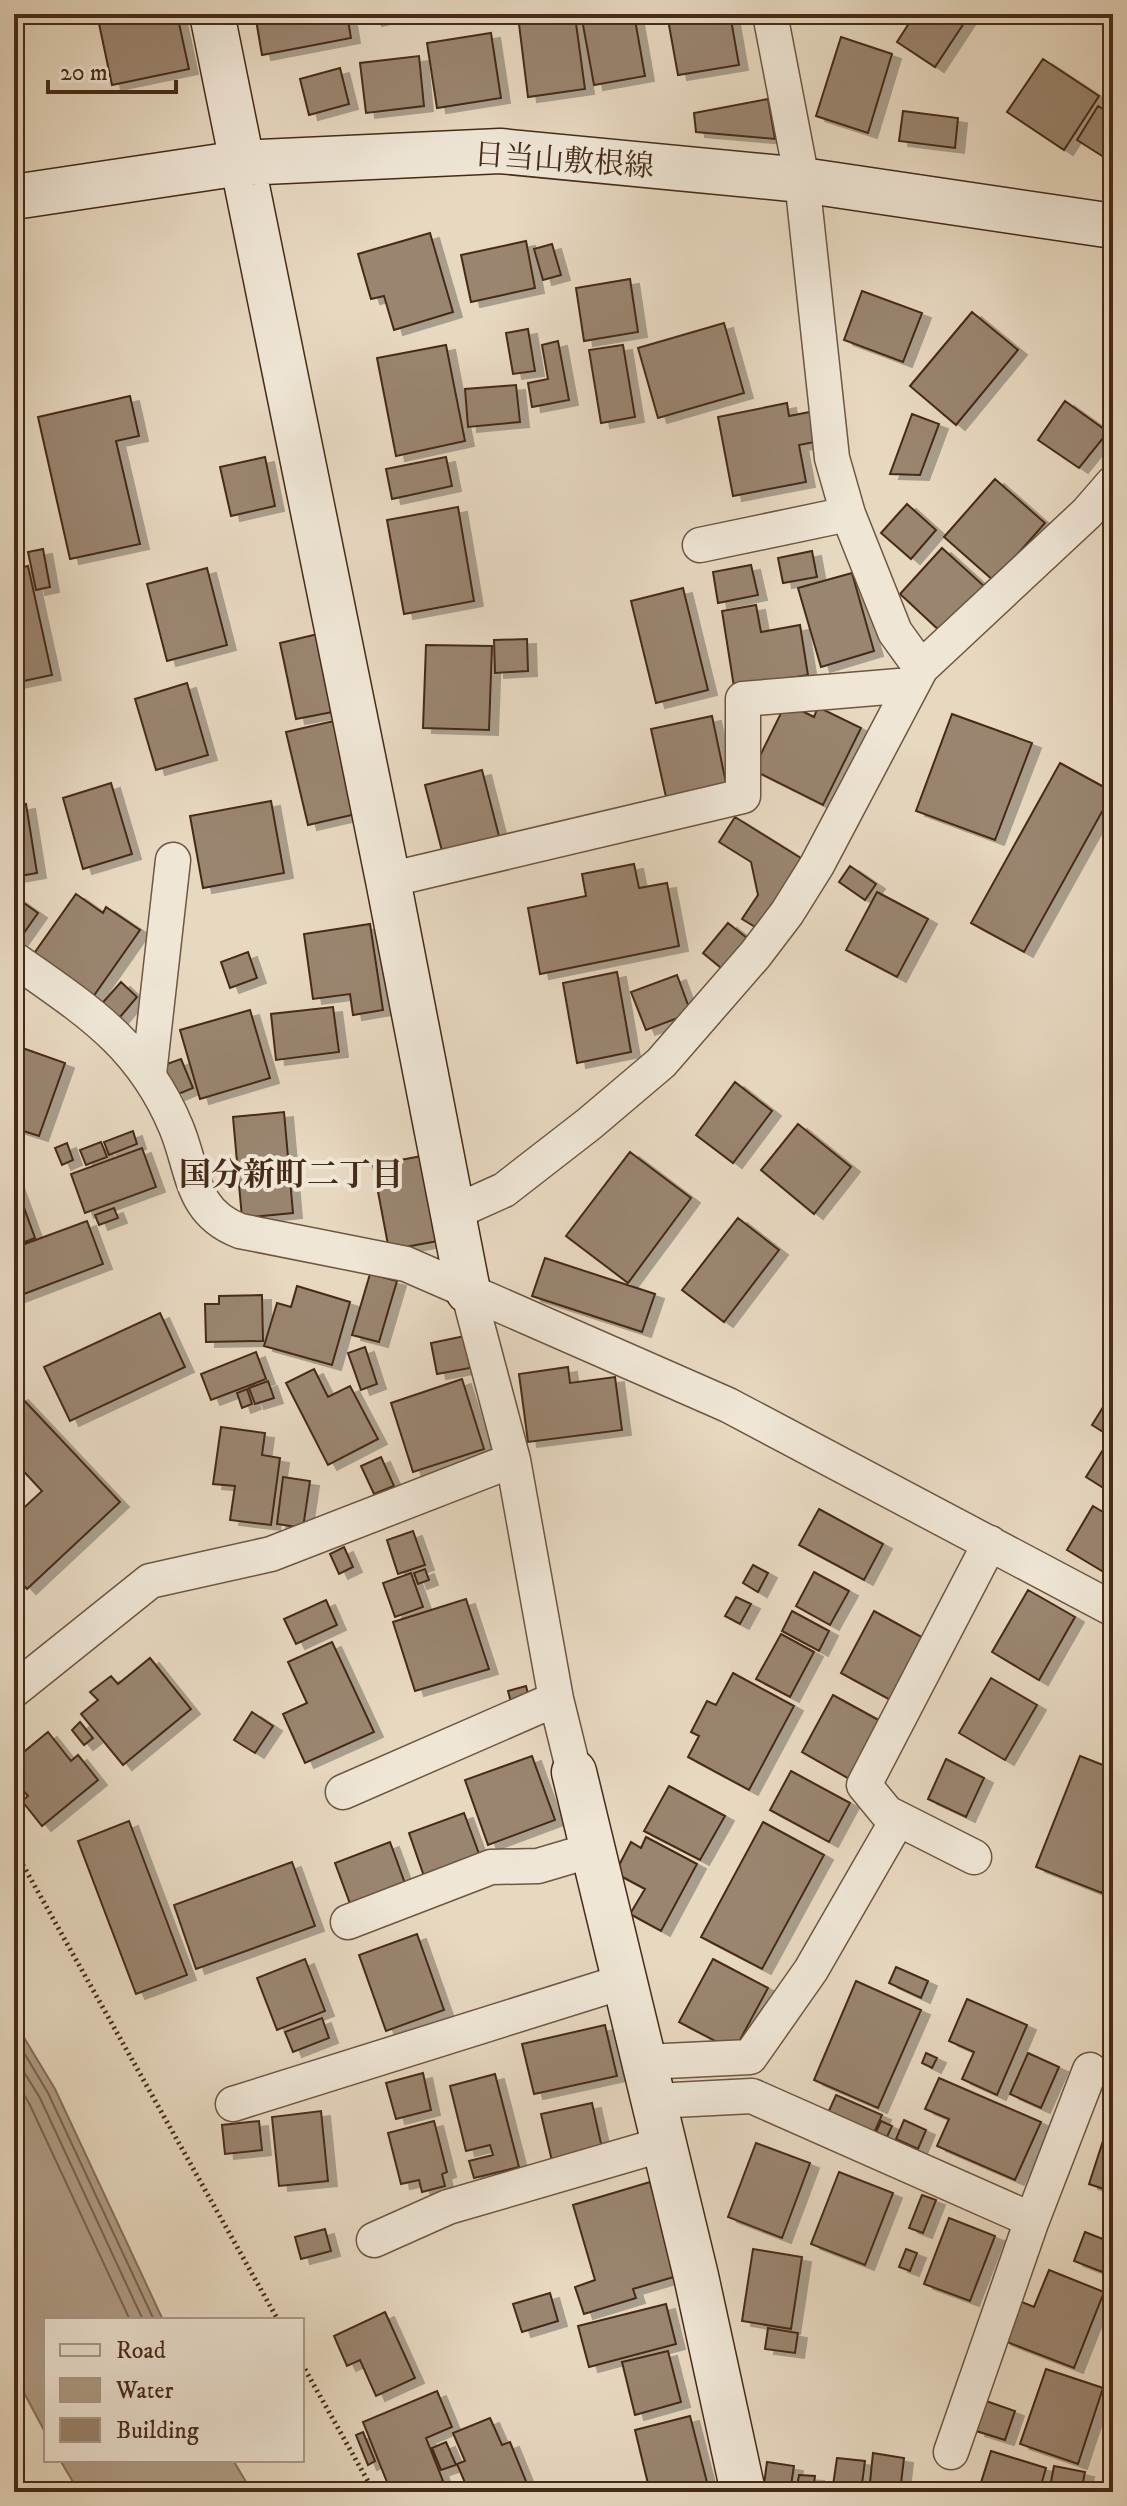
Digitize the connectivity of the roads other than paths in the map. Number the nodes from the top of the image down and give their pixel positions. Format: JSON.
{"nodes":[{"id":1,"x":212,"y":14,"type":"edge"},
{"id":2,"x":770,"y":14,"type":"edge"},
{"id":3,"x":241,"y":163,"type":"junction"},
{"id":4,"x":802,"y":180,"type":"junction"},
{"id":5,"x":14,"y":197,"type":"edge"},
{"id":6,"x":1111,"y":220,"type":"edge"},
{"id":7,"x":1113,"y":483,"type":"edge"},
{"id":8,"x":848,"y":514,"type":"junction"},
{"id":9,"x":700,"y":545,"type":"dead end"},
{"id":10,"x":916,"y":676,"type":"junction"},
{"id":11,"x":173,"y":860,"type":"dead end"},
{"id":12,"x":388,"y":880,"type":"junction"},
{"id":13,"x":14,"y":959,"type":"edge"},
{"id":14,"x":149,"y":1074,"type":"junction"},
{"id":15,"x":455,"y":1212,"type":"junction"},
{"id":16,"x":468,"y":1291,"type":"junction"},
{"id":17,"x":513,"y":1460,"type":"junction"},
{"id":18,"x":990,"y":1543,"type":"junction"},
{"id":19,"x":1113,"y":1609,"type":"edge"},
{"id":20,"x":14,"y":1690,"type":"edge"},
{"id":21,"x":556,"y":1699,"type":"junction"},
{"id":22,"x":574,"y":1772,"type":"joint"},
{"id":23,"x":343,"y":1792,"type":"dead end"},
{"id":24,"x":898,"y":1819,"type":"junction"},
{"id":25,"x":592,"y":1850,"type":"junction"},
{"id":26,"x":974,"y":1857,"type":"dead end"},
{"id":27,"x":348,"y":1922,"type":"dead end"},
{"id":28,"x":625,"y":1981,"type":"junction"},
{"id":29,"x":1090,"y":2070,"type":"dead end"},
{"id":30,"x":649,"y":2081,"type":"junction"},
{"id":31,"x":233,"y":2104,"type":"dead end"},
{"id":32,"x":664,"y":2144,"type":"junction"},
{"id":33,"x":1032,"y":2220,"type":"junction"},
{"id":34,"x":374,"y":2240,"type":"dead end"},
{"id":35,"x":951,"y":2452,"type":"dead end"},
{"id":36,"x":743,"y":2492,"type":"edge"}],
"edges":[{"from":1,"to":3,"type":"street"},
{"from":2,"to":4,"type":"street"},
{"from":3,"to":4,"type":"street","name":"日当山敷根線"},
{"from":3,"to":5,"type":"street","name":"日当山敷根線"},
{"from":3,"to":12,"type":"street"},
{"from":4,"to":6,"type":"street","name":"日当山敷根線"},
{"from":4,"to":8,"type":"street"},
{"from":7,"to":10,"type":"street"},
{"from":8,"to":9,"type":"street"},
{"from":8,"to":10,"type":"street"},
{"from":10,"to":12,"type":"street"},
{"from":10,"to":15,"type":"street"},
{"from":11,"to":14,"type":"street"},
{"from":12,"to":15,"type":"street"},
{"from":13,"to":14,"type":"street"},
{"from":14,"to":16,"type":"street"},
{"from":15,"to":16,"type":"street"},
{"from":16,"to":17,"type":"street"},
{"from":16,"to":18,"type":"street"},
{"from":17,"to":20,"type":"street"},
{"from":17,"to":21,"type":"street"},
{"from":18,"to":19,"type":"street"},
{"from":18,"to":24,"type":"street"},
{"from":21,"to":22,"type":"street"},
{"from":21,"to":23,"type":"street"},
{"from":22,"to":25,"type":"street"},
{"from":24,"to":26,"type":"street"},
{"from":24,"to":30,"type":"street"},
{"from":25,"to":27,"type":"street"},
{"from":25,"to":28,"type":"street"},
{"from":28,"to":30,"type":"street"},
{"from":28,"to":31,"type":"street"},
{"from":29,"to":33,"type":"street"},
{"from":30,"to":32,"type":"street"},
{"from":30,"to":33,"type":"street"},
{"from":32,"to":34,"type":"street"},
{"from":32,"to":36,"type":"street"},
{"from":33,"to":35,"type":"street"}]}
